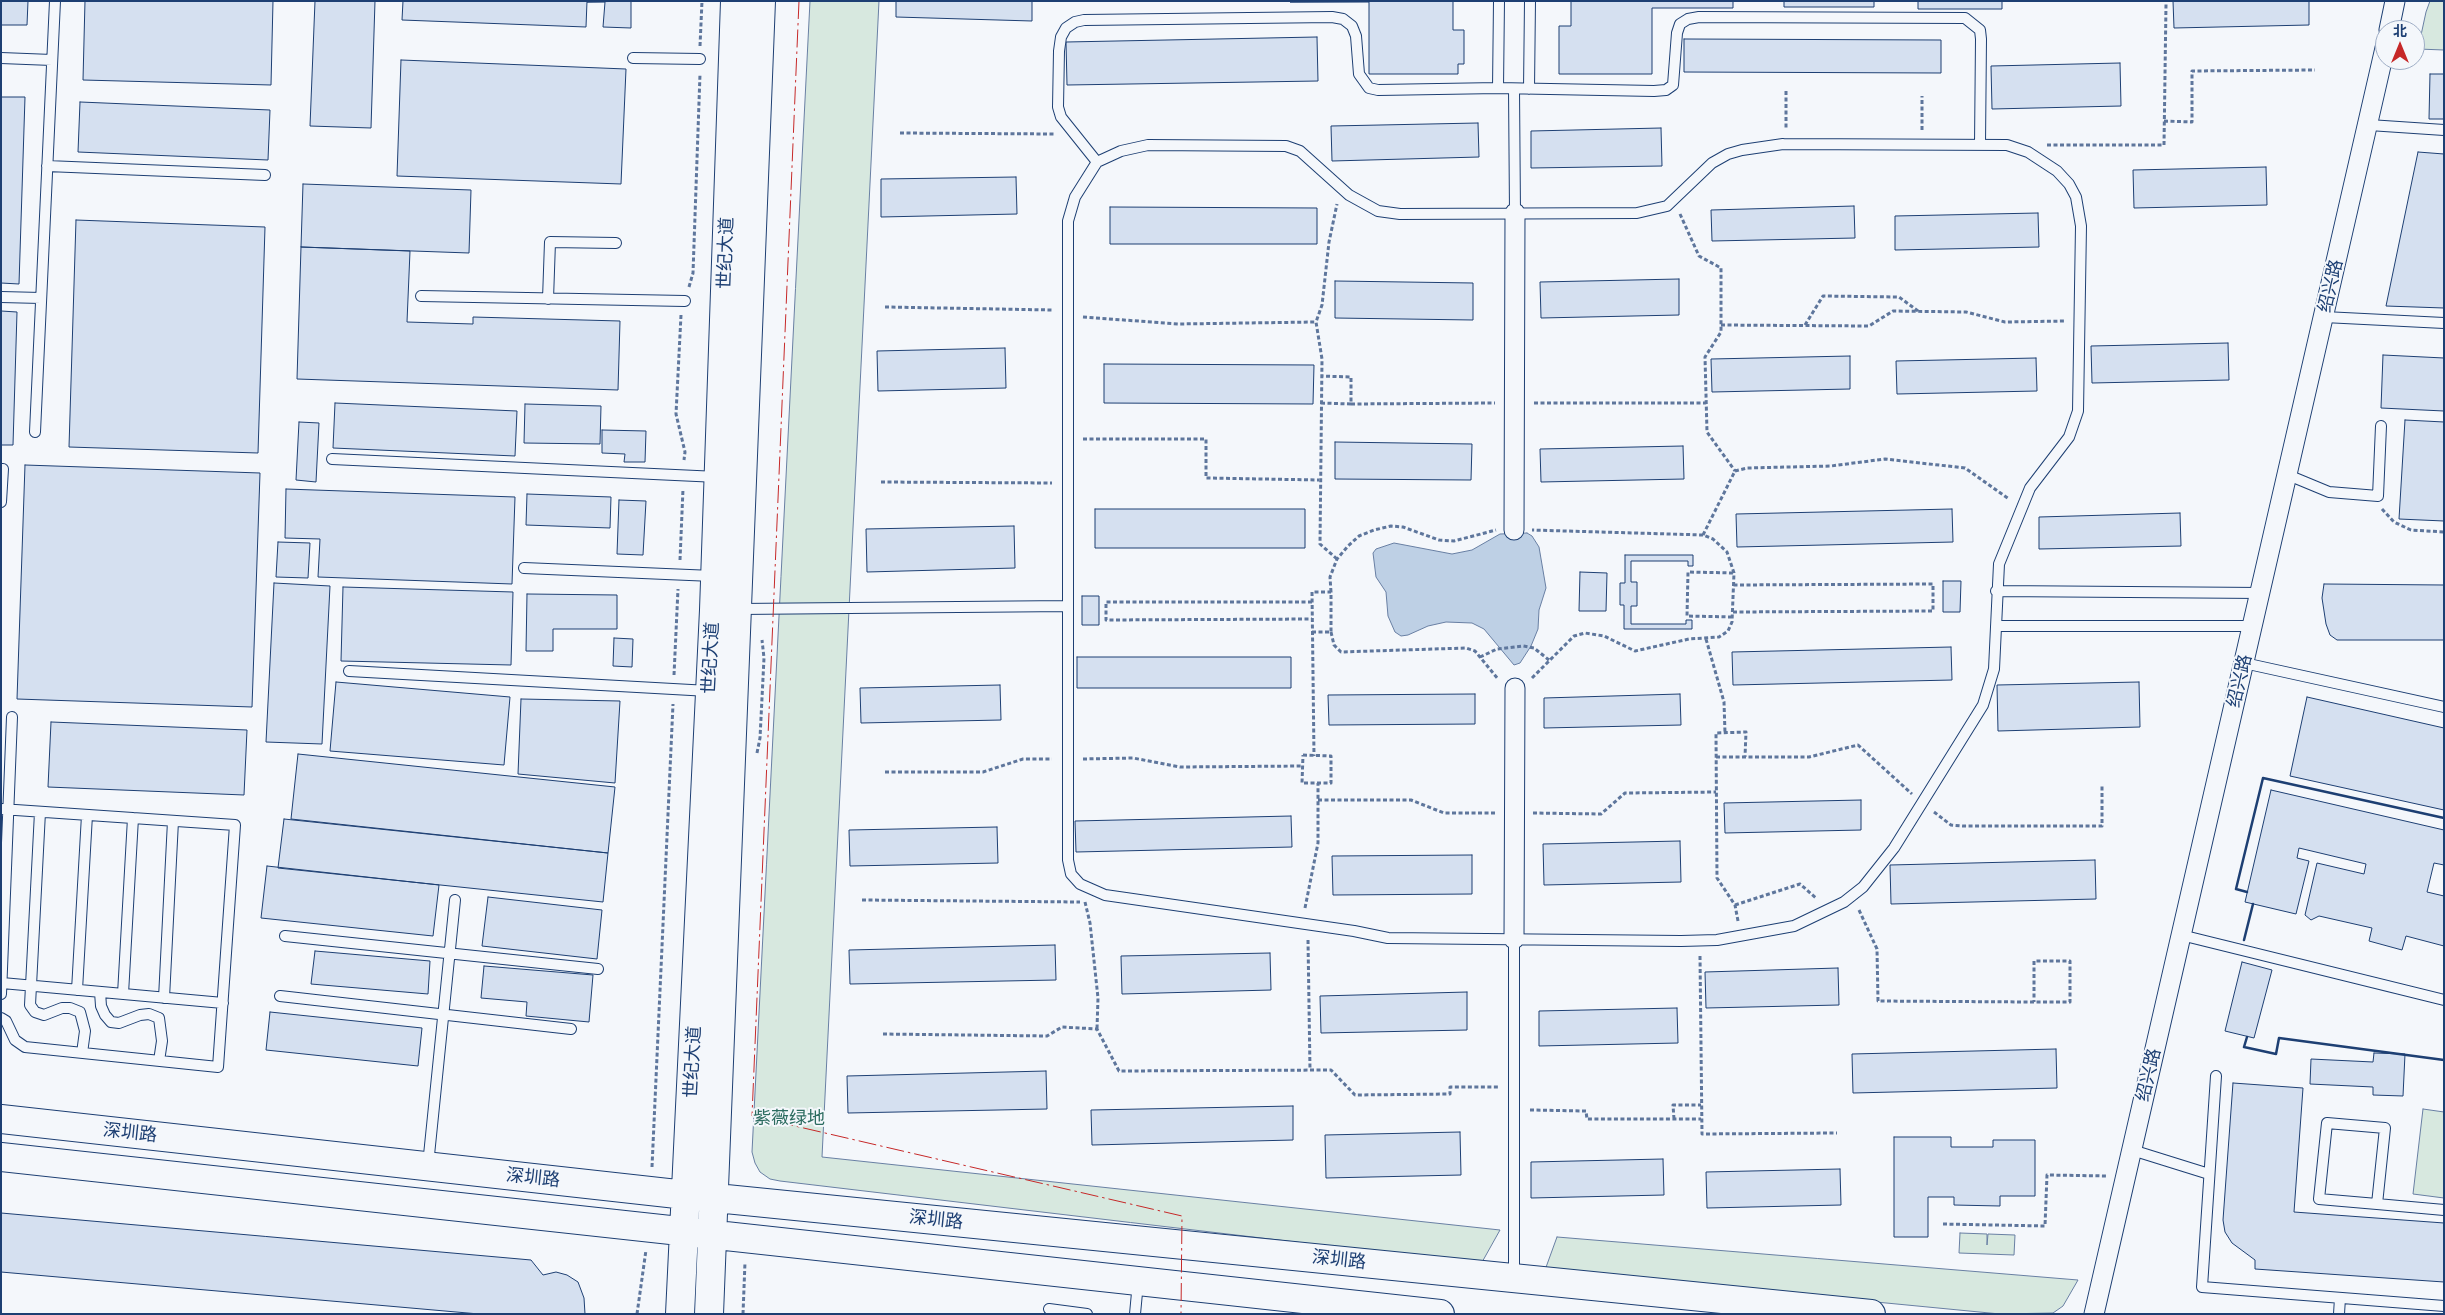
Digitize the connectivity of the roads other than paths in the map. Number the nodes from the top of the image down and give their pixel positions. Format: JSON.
{"nodes":[{"id":1,"x":55,"y":1,"type":"edge"},
{"id":2,"x":735,"y":1,"type":"edge"},
{"id":3,"x":761,"y":1,"type":"edge"},
{"id":4,"x":1500,"y":1,"type":"edge"},
{"id":5,"x":1530,"y":1,"type":"edge"},
{"id":6,"x":2395,"y":1,"type":"edge"},
{"id":7,"x":2391,"y":20,"type":"edge"},
{"id":8,"x":1,"y":58,"type":"edge"},
{"id":9,"x":633,"y":58,"type":"dead end"},
{"id":10,"x":700,"y":59,"type":"road end"},
{"id":11,"x":52,"y":60,"type":"junction"},
{"id":12,"x":2380,"y":70,"type":"edge"},
{"id":13,"x":1498,"y":88,"type":"junction"},
{"id":14,"x":1514,"y":89,"type":"junction"},
{"id":15,"x":1529,"y":89,"type":"junction"},
{"id":16,"x":2369,"y":125,"type":"junction"},
{"id":17,"x":2444,"y":130,"type":"edge"},
{"id":18,"x":1980,"y":144,"type":"junction"},
{"id":19,"x":1097,"y":162,"type":"junction"},
{"id":20,"x":47,"y":166,"type":"junction"},
{"id":21,"x":265,"y":175,"type":"dead end"},
{"id":22,"x":1515,"y":213,"type":"junction"},
{"id":23,"x":616,"y":243,"type":"dead end"},
{"id":24,"x":421,"y":296,"type":"dead end"},
{"id":25,"x":1,"y":297,"type":"edge"},
{"id":26,"x":42,"y":298,"type":"junction"},
{"id":27,"x":548,"y":299,"type":"junction"},
{"id":28,"x":685,"y":301,"type":"road end"},
{"id":29,"x":2324,"y":317,"type":"junction"},
{"id":30,"x":2444,"y":323,"type":"edge"},
{"id":31,"x":2381,"y":426,"type":"dead end"},
{"id":32,"x":35,"y":432,"type":"dead end"},
{"id":33,"x":332,"y":458,"type":"dead end"},
{"id":34,"x":1,"y":469,"type":"edge"},
{"id":35,"x":2288,"y":475,"type":"junction"},
{"id":36,"x":731,"y":478,"type":"junction"},
{"id":37,"x":1,"y":502,"type":"edge"},
{"id":38,"x":1514,"y":530,"type":"road end"},
{"id":39,"x":524,"y":568,"type":"dead end"},
{"id":40,"x":715,"y":576,"type":"junction"},
{"id":41,"x":1996,"y":591,"type":"junction"},
{"id":42,"x":2260,"y":593,"type":"junction"},
{"id":43,"x":1068,"y":606,"type":"junction"},
{"id":44,"x":738,"y":609,"type":"junction"},
{"id":45,"x":1996,"y":626,"type":"junction"},
{"id":46,"x":2253,"y":626,"type":"junction"},
{"id":47,"x":2244,"y":663,"type":"junction"},
{"id":48,"x":349,"y":672,"type":"dead end"},
{"id":49,"x":1515,"y":688,"type":"road end"},
{"id":50,"x":710,"y":691,"type":"junction"},
{"id":51,"x":2444,"y":707,"type":"edge"},
{"id":52,"x":12,"y":717,"type":"dead end"},
{"id":53,"x":5,"y":809,"type":"edge"},
{"id":54,"x":40,"y":812,"type":"junction"},
{"id":55,"x":87,"y":815,"type":"junction"},
{"id":56,"x":133,"y":818,"type":"junction"},
{"id":57,"x":173,"y":821,"type":"junction"},
{"id":58,"x":455,"y":900,"type":"dead end"},
{"id":59,"x":2181,"y":935,"type":"junction"},
{"id":60,"x":285,"y":936,"type":"dead end"},
{"id":61,"x":1514,"y":939,"type":"junction"},
{"id":62,"x":450,"y":953,"type":"junction"},
{"id":63,"x":598,"y":969,"type":"dead end"},
{"id":64,"x":2,"y":983,"type":"edge"},
{"id":65,"x":30,"y":985,"type":"junction"},
{"id":66,"x":77,"y":990,"type":"junction"},
{"id":67,"x":100,"y":992,"type":"junction"},
{"id":68,"x":1,"y":994,"type":"edge"},
{"id":69,"x":122,"y":994,"type":"junction"},
{"id":70,"x":280,"y":996,"type":"dead end"},
{"id":71,"x":164,"y":998,"type":"junction"},
{"id":72,"x":2444,"y":1000,"type":"edge"},
{"id":73,"x":223,"y":1003,"type":"junction"},
{"id":74,"x":444,"y":1014,"type":"junction"},
{"id":75,"x":1,"y":1018,"type":"edge"},
{"id":76,"x":571,"y":1029,"type":"dead end"},
{"id":77,"x":82,"y":1053,"type":"junction"},
{"id":78,"x":159,"y":1061,"type":"junction"},
{"id":79,"x":2216,"y":1076,"type":"dead end"},
{"id":80,"x":1,"y":1119,"type":"edge"},
{"id":81,"x":2132,"y":1150,"type":"junction"},
{"id":82,"x":1,"y":1157,"type":"edge"},
{"id":83,"x":428,"y":1166,"type":"junction"},
{"id":84,"x":2210,"y":1174,"type":"junction"},
{"id":85,"x":686,"y":1195,"type":"junction"},
{"id":86,"x":715,"y":1198,"type":"junction"},
{"id":87,"x":2377,"y":1204,"type":"junction"},
{"id":88,"x":2444,"y":1210,"type":"edge"},
{"id":89,"x":684,"y":1233,"type":"junction"},
{"id":90,"x":713,"y":1236,"type":"junction"},
{"id":91,"x":1514,"y":1278,"type":"junction"},
{"id":92,"x":1139,"y":1282,"type":"junction"},
{"id":93,"x":2340,"y":1298,"type":"junction"},
{"id":94,"x":2444,"y":1306,"type":"edge"},
{"id":95,"x":1049,"y":1309,"type":"dead end"},
{"id":96,"x":680,"y":1314,"type":"edge"},
{"id":97,"x":709,"y":1314,"type":"edge"},
{"id":98,"x":1087,"y":1314,"type":"edge"},
{"id":99,"x":1135,"y":1314,"type":"edge"},
{"id":100,"x":1440,"y":1314,"type":"edge"},
{"id":101,"x":1871,"y":1314,"type":"edge"},
{"id":102,"x":2094,"y":1314,"type":"edge"},
{"id":103,"x":2339,"y":1314,"type":"edge"}],
"edges":[{"from":1,"to":11,"type":"lane"},
{"from":2,"to":36,"type":"street","name":"世纪大道"},
{"from":3,"to":36,"type":"street","name":"世纪大道"},
{"from":4,"to":13,"type":"lane"},
{"from":5,"to":15,"type":"lane"},
{"from":6,"to":7,"type":"street"},
{"from":8,"to":11,"type":"lane"},
{"from":9,"to":10,"type":"lane"},
{"from":11,"to":20,"type":"lane"},
{"from":12,"to":16,"type":"street","name":"绍兴路"},
{"from":13,"to":14,"type":"lane"},
{"from":13,"to":19,"type":"lane"},
{"from":14,"to":15,"type":"lane"},
{"from":14,"to":22,"type":"lane"},
{"from":15,"to":18,"type":"lane"},
{"from":16,"to":17,"type":"lane"},
{"from":16,"to":29,"type":"street","name":"绍兴路"},
{"from":18,"to":22,"type":"lane"},
{"from":18,"to":41,"type":"lane"},
{"from":19,"to":22,"type":"lane"},
{"from":19,"to":43,"type":"lane"},
{"from":20,"to":21,"type":"lane"},
{"from":20,"to":26,"type":"lane"},
{"from":22,"to":38,"type":"street"},
{"from":23,"to":27,"type":"lane"},
{"from":24,"to":27,"type":"lane"},
{"from":25,"to":26,"type":"lane"},
{"from":26,"to":32,"type":"lane"},
{"from":27,"to":28,"type":"lane"},
{"from":29,"to":30,"type":"lane"},
{"from":29,"to":35,"type":"street","name":"绍兴路"},
{"from":31,"to":35,"type":"lane"},
{"from":33,"to":36,"type":"lane"},
{"from":34,"to":37,"type":"lane"},
{"from":35,"to":42,"type":"street","name":"绍兴路"},
{"from":36,"to":40,"type":"street","name":"世纪大道"},
{"from":36,"to":44,"type":"street","name":"世纪大道"},
{"from":39,"to":40,"type":"lane"},
{"from":40,"to":50,"type":"street","name":"世纪大道"},
{"from":41,"to":42,"type":"lane"},
{"from":41,"to":45,"type":"lane"},
{"from":42,"to":46,"type":"street","name":"绍兴路"},
{"from":43,"to":44,"type":"lane"},
{"from":43,"to":61,"type":"lane"},
{"from":44,"to":86,"type":"street","name":"世纪大道"},
{"from":45,"to":46,"type":"lane"},
{"from":45,"to":61,"type":"lane"},
{"from":46,"to":47,"type":"street","name":"绍兴路"},
{"from":47,"to":51,"type":"lane"},
{"from":47,"to":59,"type":"street","name":"绍兴路"},
{"from":48,"to":50,"type":"lane"},
{"from":49,"to":61,"type":"street"},
{"from":50,"to":85,"type":"street","name":"世纪大道"},
{"from":52,"to":53,"type":"lane"},
{"from":53,"to":54,"type":"lane"},
{"from":53,"to":64,"type":"lane"},
{"from":54,"to":55,"type":"lane"},
{"from":54,"to":65,"type":"lane"},
{"from":55,"to":56,"type":"lane"},
{"from":55,"to":66,"type":"lane"},
{"from":56,"to":57,"type":"lane"},
{"from":56,"to":69,"type":"lane"},
{"from":57,"to":71,"type":"lane"},
{"from":57,"to":73,"type":"lane"},
{"from":58,"to":62,"type":"lane"},
{"from":59,"to":72,"type":"lane"},
{"from":59,"to":81,"type":"street","name":"绍兴路"},
{"from":60,"to":62,"type":"lane"},
{"from":61,"to":91,"type":"lane"},
{"from":62,"to":63,"type":"lane"},
{"from":62,"to":74,"type":"lane"},
{"from":64,"to":65,"type":"lane"},
{"from":64,"to":68,"type":"lane"},
{"from":65,"to":66,"type":"lane"},
{"from":65,"to":77,"type":"lane"},
{"from":66,"to":67,"type":"lane"},
{"from":67,"to":69,"type":"lane"},
{"from":67,"to":78,"type":"lane"},
{"from":69,"to":71,"type":"lane"},
{"from":70,"to":74,"type":"lane"},
{"from":71,"to":73,"type":"lane"},
{"from":73,"to":78,"type":"lane"},
{"from":74,"to":76,"type":"lane"},
{"from":74,"to":83,"type":"lane"},
{"from":75,"to":77,"type":"lane"},
{"from":77,"to":78,"type":"lane"},
{"from":79,"to":84,"type":"lane"},
{"from":80,"to":83,"type":"street","name":"深圳路"},
{"from":81,"to":84,"type":"lane"},
{"from":81,"to":102,"type":"street","name":"绍兴路"},
{"from":82,"to":89,"type":"street"},
{"from":83,"to":85,"type":"street","name":"深圳路"},
{"from":84,"to":93,"type":"lane"},
{"from":85,"to":86,"type":"street","name":"深圳路"},
{"from":85,"to":89,"type":"street","name":"世纪大道"},
{"from":86,"to":90,"type":"street","name":"世纪大道"},
{"from":86,"to":91,"type":"street","name":"深圳路"},
{"from":87,"to":87,"type":"lane"},
{"from":87,"to":88,"type":"lane"},
{"from":89,"to":90,"type":"street"},
{"from":89,"to":96,"type":"street","name":"世纪大道"},
{"from":90,"to":92,"type":"street"},
{"from":90,"to":97,"type":"street","name":"世纪大道"},
{"from":91,"to":101,"type":"street","name":"深圳路"},
{"from":92,"to":99,"type":"lane"},
{"from":92,"to":100,"type":"street"},
{"from":93,"to":94,"type":"lane"},
{"from":93,"to":103,"type":"lane"},
{"from":95,"to":98,"type":"lane"}]}
